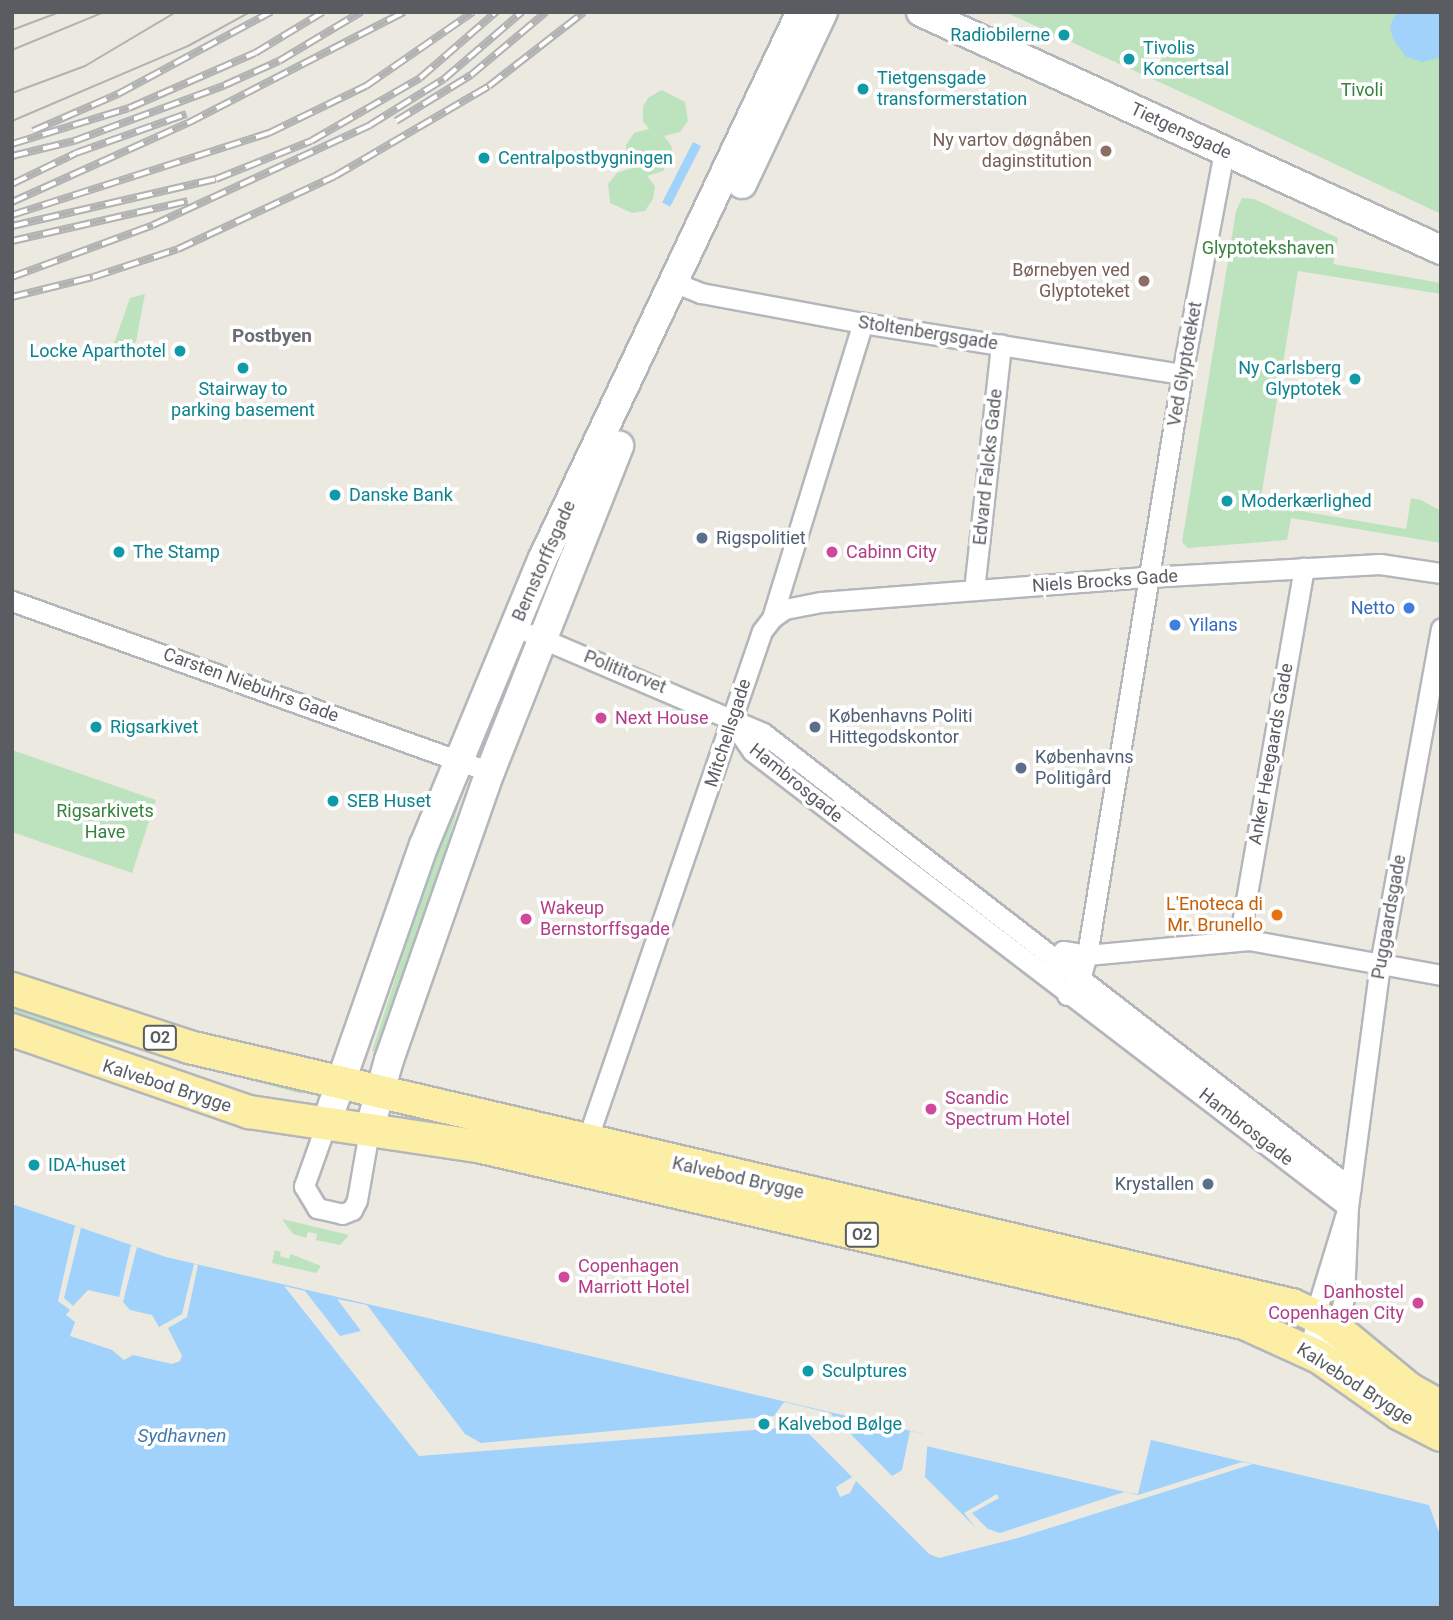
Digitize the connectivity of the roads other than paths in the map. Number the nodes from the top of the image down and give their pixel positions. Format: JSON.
{"nodes":[{"id":1,"x":801,"y":12,"type":"edge"},
{"id":2,"x":822,"y":12,"type":"edge"},
{"id":3,"x":921,"y":12,"type":"edge"},
{"id":4,"x":1224,"y":151,"type":"junction"},
{"id":5,"x":1441,"y":250,"type":"edge"},
{"id":6,"x":684,"y":287,"type":"junction"},
{"id":7,"x":863,"y":323,"type":"junction"},
{"id":8,"x":1001,"y":344,"type":"junction"},
{"id":9,"x":1182,"y":374,"type":"junction"},
{"id":10,"x":1304,"y":568,"type":"junction"},
{"id":11,"x":1441,"y":573,"type":"edge"},
{"id":12,"x":1148,"y":577,"type":"junction"},
{"id":13,"x":974,"y":590,"type":"junction"},
{"id":14,"x":12,"y":601,"type":"edge"},
{"id":15,"x":772,"y":618,"type":"junction"},
{"id":16,"x":1441,"y":628,"type":"edge"},
{"id":17,"x":528,"y":632,"type":"junction"},
{"id":18,"x":732,"y":722,"type":"junction"},
{"id":19,"x":460,"y":761,"type":"junction"},
{"id":20,"x":490,"y":772,"type":"junction"},
{"id":21,"x":1238,"y":940,"type":"junction"},
{"id":22,"x":1087,"y":955,"type":"junction"},
{"id":23,"x":1056,"y":960,"type":"junction"},
{"id":24,"x":1380,"y":964,"type":"junction"},
{"id":25,"x":1441,"y":975,"type":"edge"},
{"id":26,"x":1043,"y":977,"type":"junction"},
{"id":27,"x":1080,"y":979,"type":"junction"},
{"id":28,"x":12,"y":989,"type":"edge"},
{"id":29,"x":1067,"y":995,"type":"junction"},
{"id":30,"x":12,"y":1030,"type":"edge"},
{"id":31,"x":342,"y":1081,"type":"junction"},
{"id":32,"x":379,"y":1090,"type":"junction"},
{"id":33,"x":325,"y":1127,"type":"junction"},
{"id":34,"x":369,"y":1131,"type":"junction"},
{"id":35,"x":586,"y":1143,"type":"junction"},
{"id":36,"x":1349,"y":1198,"type":"junction"},
{"id":37,"x":1327,"y":1323,"type":"junction"},
{"id":38,"x":1319,"y":1357,"type":"junction"},
{"id":39,"x":1441,"y":1407,"type":"edge"},
{"id":40,"x":1441,"y":1435,"type":"edge"}],
"edges":[{"from":1,"to":6,"type":"street","name":"Bernstorffsgade"},
{"from":2,"to":6,"type":"street","name":"Bernstorffsgade"},
{"from":3,"to":4,"type":"street","name":"Tietgensgade"},
{"from":4,"to":5,"type":"street","name":"Tietgensgade"},
{"from":4,"to":9,"type":"street","name":"Ved Glyptoteket"},
{"from":6,"to":7,"type":"street","name":"Stoltenbergsgade"},
{"from":6,"to":17,"type":"street","name":"Bernstorffsgade"},
{"from":7,"to":8,"type":"street","name":"Stoltenbergsgade"},
{"from":7,"to":15,"type":"street","name":"Mitchellsgade"},
{"from":8,"to":9,"type":"street","name":"Stoltenbergsgade"},
{"from":8,"to":13,"type":"street","name":"Edvard Falcks Gade"},
{"from":9,"to":12,"type":"street","name":"Ved Glyptoteket"},
{"from":10,"to":11,"type":"street","name":"Niels Brocks Gade"},
{"from":10,"to":12,"type":"street","name":"Niels Brocks Gade"},
{"from":10,"to":21,"type":"street","name":"Anker Heegaards Gade"},
{"from":12,"to":13,"type":"street","name":"Niels Brocks Gade"},
{"from":12,"to":22,"type":"street","name":"Ved Glyptoteket"},
{"from":13,"to":15,"type":"street","name":"Niels Brocks Gade"},
{"from":14,"to":19,"type":"street","name":"Carsten Niebuhrs Gade"},
{"from":15,"to":18,"type":"street","name":"Mitchellsgade"},
{"from":16,"to":24,"type":"street","name":"Puggaardsgade"},
{"from":17,"to":18,"type":"street","name":"Polititorvet"},
{"from":17,"to":19,"type":"street","name":"Bernstorffsgade"},
{"from":17,"to":20,"type":"street","name":"Bernstorffsgade"},
{"from":18,"to":23,"type":"street","name":"Hambrosgade"},
{"from":18,"to":26,"type":"street","name":"Hambrosgade"},
{"from":18,"to":35,"type":"street","name":"Mitchellsgade"},
{"from":19,"to":20,"type":"street","name":"Carsten Niebuhrs Gade"},
{"from":19,"to":31,"type":"street","name":"Bernstorffsgade"},
{"from":20,"to":32,"type":"street","name":"Bernstorffsgade"},
{"from":21,"to":22,"type":"street"},
{"from":21,"to":24,"type":"street"},
{"from":22,"to":23,"type":"street"},
{"from":22,"to":27,"type":"street","name":"Ved Glyptoteket"},
{"from":23,"to":26,"type":"street"},
{"from":23,"to":27,"type":"street","name":"Hambrosgade"},
{"from":24,"to":25,"type":"street"},
{"from":24,"to":36,"type":"street","name":"Puggaardsgade"},
{"from":26,"to":29,"type":"street","name":"Hambrosgade"},
{"from":27,"to":29,"type":"street"},
{"from":27,"to":36,"type":"street","name":"Hambrosgade"},
{"from":28,"to":31,"type":"main road","name":"Kalvebod Brygge","number":"O2"},
{"from":29,"to":36,"type":"street","name":"Hambrosgade"},
{"from":30,"to":33,"type":"main road","name":"Kalvebod Brygge","number":"O2"},
{"from":31,"to":32,"type":"main road","name":"Kalvebod Brygge","number":"O2"},
{"from":31,"to":33,"type":"street","name":"Bernstorffsgade"},
{"from":32,"to":34,"type":"street","name":"Bernstorffsgade"},
{"from":32,"to":35,"type":"main road","name":"Kalvebod Brygge","number":"O2"},
{"from":33,"to":34,"type":"main road","name":"Kalvebod Brygge","number":"O2"},
{"from":33,"to":34,"type":"street"},
{"from":34,"to":38,"type":"main road","name":"Kalvebod Brygge","number":"O2"},
{"from":35,"to":37,"type":"main road","name":"Kalvebod Brygge","number":"O2"},
{"from":36,"to":37,"type":"street","name":"Puggaardsgade"},
{"from":36,"to":37,"type":"street","name":"Puggaardsgade"},
{"from":37,"to":38,"type":"street","name":"Puggaardsgade"},
{"from":37,"to":38,"type":"street","name":"Puggaardsgade"},
{"from":37,"to":39,"type":"main road","name":"Kalvebod Brygge","number":"O2"},
{"from":38,"to":40,"type":"main road","name":"Kalvebod Brygge","number":"O2"}]}
